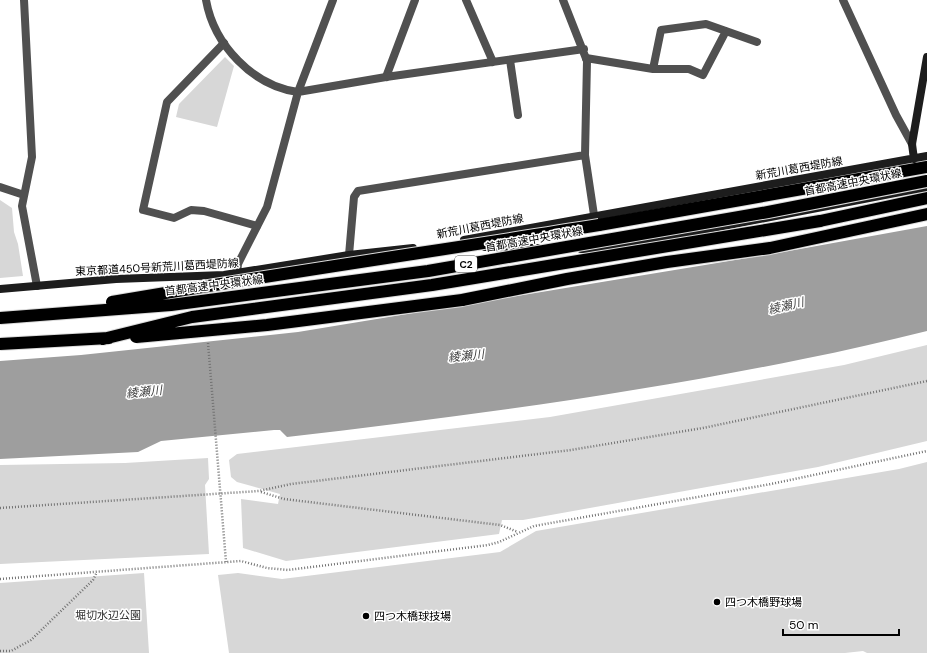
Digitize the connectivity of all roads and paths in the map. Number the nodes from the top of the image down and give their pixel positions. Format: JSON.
{"nodes":[{"id":1,"x":24,"y":0,"type":"edge"},
{"id":2,"x":206,"y":0,"type":"edge"},
{"id":3,"x":333,"y":0,"type":"edge"},
{"id":4,"x":415,"y":0,"type":"edge"},
{"id":5,"x":466,"y":0,"type":"edge"},
{"id":6,"x":563,"y":0,"type":"edge"},
{"id":7,"x":844,"y":0,"type":"edge"},
{"id":8,"x":726,"y":31,"type":"junction"},
{"id":9,"x":757,"y":42,"type":"dead end"},
{"id":10,"x":224,"y":43,"type":"junction"},
{"id":11,"x":584,"y":49,"type":"junction"},
{"id":12,"x":927,"y":57,"type":"edge"},
{"id":13,"x":586,"y":58,"type":"junction"},
{"id":14,"x":510,"y":60,"type":"junction"},
{"id":15,"x":493,"y":62,"type":"junction"},
{"id":16,"x":653,"y":69,"type":"junction"},
{"id":17,"x":386,"y":77,"type":"junction"},
{"id":18,"x":298,"y":92,"type":"junction"},
{"id":19,"x":518,"y":115,"type":"dead end"},
{"id":20,"x":912,"y":144,"type":"junction"},
{"id":21,"x":585,"y":154,"type":"junction"},
{"id":22,"x":927,"y":156,"type":"edge"},
{"id":23,"x":914,"y":159,"type":"junction"},
{"id":24,"x":927,"y":167,"type":"edge"},
{"id":25,"x":927,"y":181,"type":"edge"},
{"id":26,"x":0,"y":187,"type":"edge"},
{"id":27,"x":927,"y":187,"type":"edge"},
{"id":28,"x":24,"y":195,"type":"junction"},
{"id":29,"x":927,"y":198,"type":"edge"},
{"id":30,"x":927,"y":214,"type":"edge"},
{"id":31,"x":594,"y":215,"type":"junction"},
{"id":32,"x":257,"y":226,"type":"junction"},
{"id":33,"x":434,"y":246,"type":"junction"},
{"id":34,"x":349,"y":255,"type":"junction"},
{"id":35,"x":237,"y":274,"type":"junction"},
{"id":36,"x":37,"y":286,"type":"junction"},
{"id":37,"x":0,"y":289,"type":"edge"},
{"id":38,"x":1,"y":318,"type":"edge"},
{"id":39,"x":103,"y":339,"type":"junction"},
{"id":40,"x":208,"y":339,"type":"dead end"},
{"id":41,"x":0,"y":344,"type":"edge"},
{"id":42,"x":927,"y":380,"type":"edge"},
{"id":43,"x":927,"y":451,"type":"edge"},
{"id":44,"x":259,"y":491,"type":"junction"},
{"id":45,"x":220,"y":493,"type":"junction"},
{"id":46,"x":0,"y":508,"type":"edge"},
{"id":47,"x":518,"y":532,"type":"junction"},
{"id":48,"x":226,"y":562,"type":"junction"},
{"id":49,"x":97,"y":571,"type":"junction"},
{"id":50,"x":0,"y":579,"type":"edge"},
{"id":51,"x":0,"y":651,"type":"edge"}],
"edges":[{"from":1,"to":28,"type":"street"},
{"from":2,"to":10,"type":"street"},
{"from":3,"to":18,"type":"street"},
{"from":4,"to":17,"type":"street"},
{"from":5,"to":15,"type":"street"},
{"from":6,"to":11,"type":"street"},
{"from":7,"to":20,"type":"street"},
{"from":8,"to":9,"type":"street"},
{"from":8,"to":16,"type":"street"},
{"from":8,"to":16,"type":"street"},
{"from":10,"to":18,"type":"street"},
{"from":10,"to":32,"type":"street"},
{"from":11,"to":13,"type":"street"},
{"from":11,"to":14,"type":"street"},
{"from":12,"to":20,"type":"main road"},
{"from":13,"to":16,"type":"street"},
{"from":13,"to":21,"type":"street"},
{"from":14,"to":15,"type":"street"},
{"from":14,"to":19,"type":"street"},
{"from":15,"to":17,"type":"street"},
{"from":17,"to":18,"type":"street"},
{"from":18,"to":32,"type":"street"},
{"from":20,"to":23,"type":"main road"},
{"from":21,"to":31,"type":"street"},
{"from":21,"to":34,"type":"street"},
{"from":22,"to":23,"type":"main road","name":"新荒川葛西堤防線"},
{"from":23,"to":31,"type":"main road","name":"新荒川葛西堤防線"},
{"from":24,"to":38,"type":"highway","bridge":true},
{"from":25,"to":38,"type":"highway","name":"首都高速中央環状線","number":"C2","bridge":true},
{"from":26,"to":28,"type":"street"},
{"from":27,"to":33,"type":"main road","name":"新荒川葛西堤防線"},
{"from":28,"to":36,"type":"street"},
{"from":29,"to":39,"type":"highway","bridge":true},
{"from":30,"to":39,"type":"highway","bridge":true},
{"from":31,"to":33,"type":"main road","name":"新荒川葛西堤防線"},
{"from":32,"to":35,"type":"street"},
{"from":33,"to":34,"type":"main road","name":"東京都道450号新荒川葛西堤防線"},
{"from":34,"to":35,"type":"main road","name":"東京都道450号新荒川葛西堤防線"},
{"from":35,"to":36,"type":"main road","name":"東京都道450号新荒川葛西堤防線"},
{"from":36,"to":37,"type":"main road","name":"東京都道450号新荒川葛西堤防線"},
{"from":39,"to":41,"type":"highway","bridge":true},
{"from":40,"to":45,"type":"path"},
{"from":42,"to":44,"type":"path"},
{"from":43,"to":47,"type":"path"},
{"from":44,"to":45,"type":"path"},
{"from":44,"to":47,"type":"path"},
{"from":45,"to":46,"type":"path"},
{"from":45,"to":48,"type":"path"},
{"from":47,"to":48,"type":"path"},
{"from":48,"to":49,"type":"path"},
{"from":49,"to":50,"type":"path"},
{"from":49,"to":51,"type":"path"}]}
